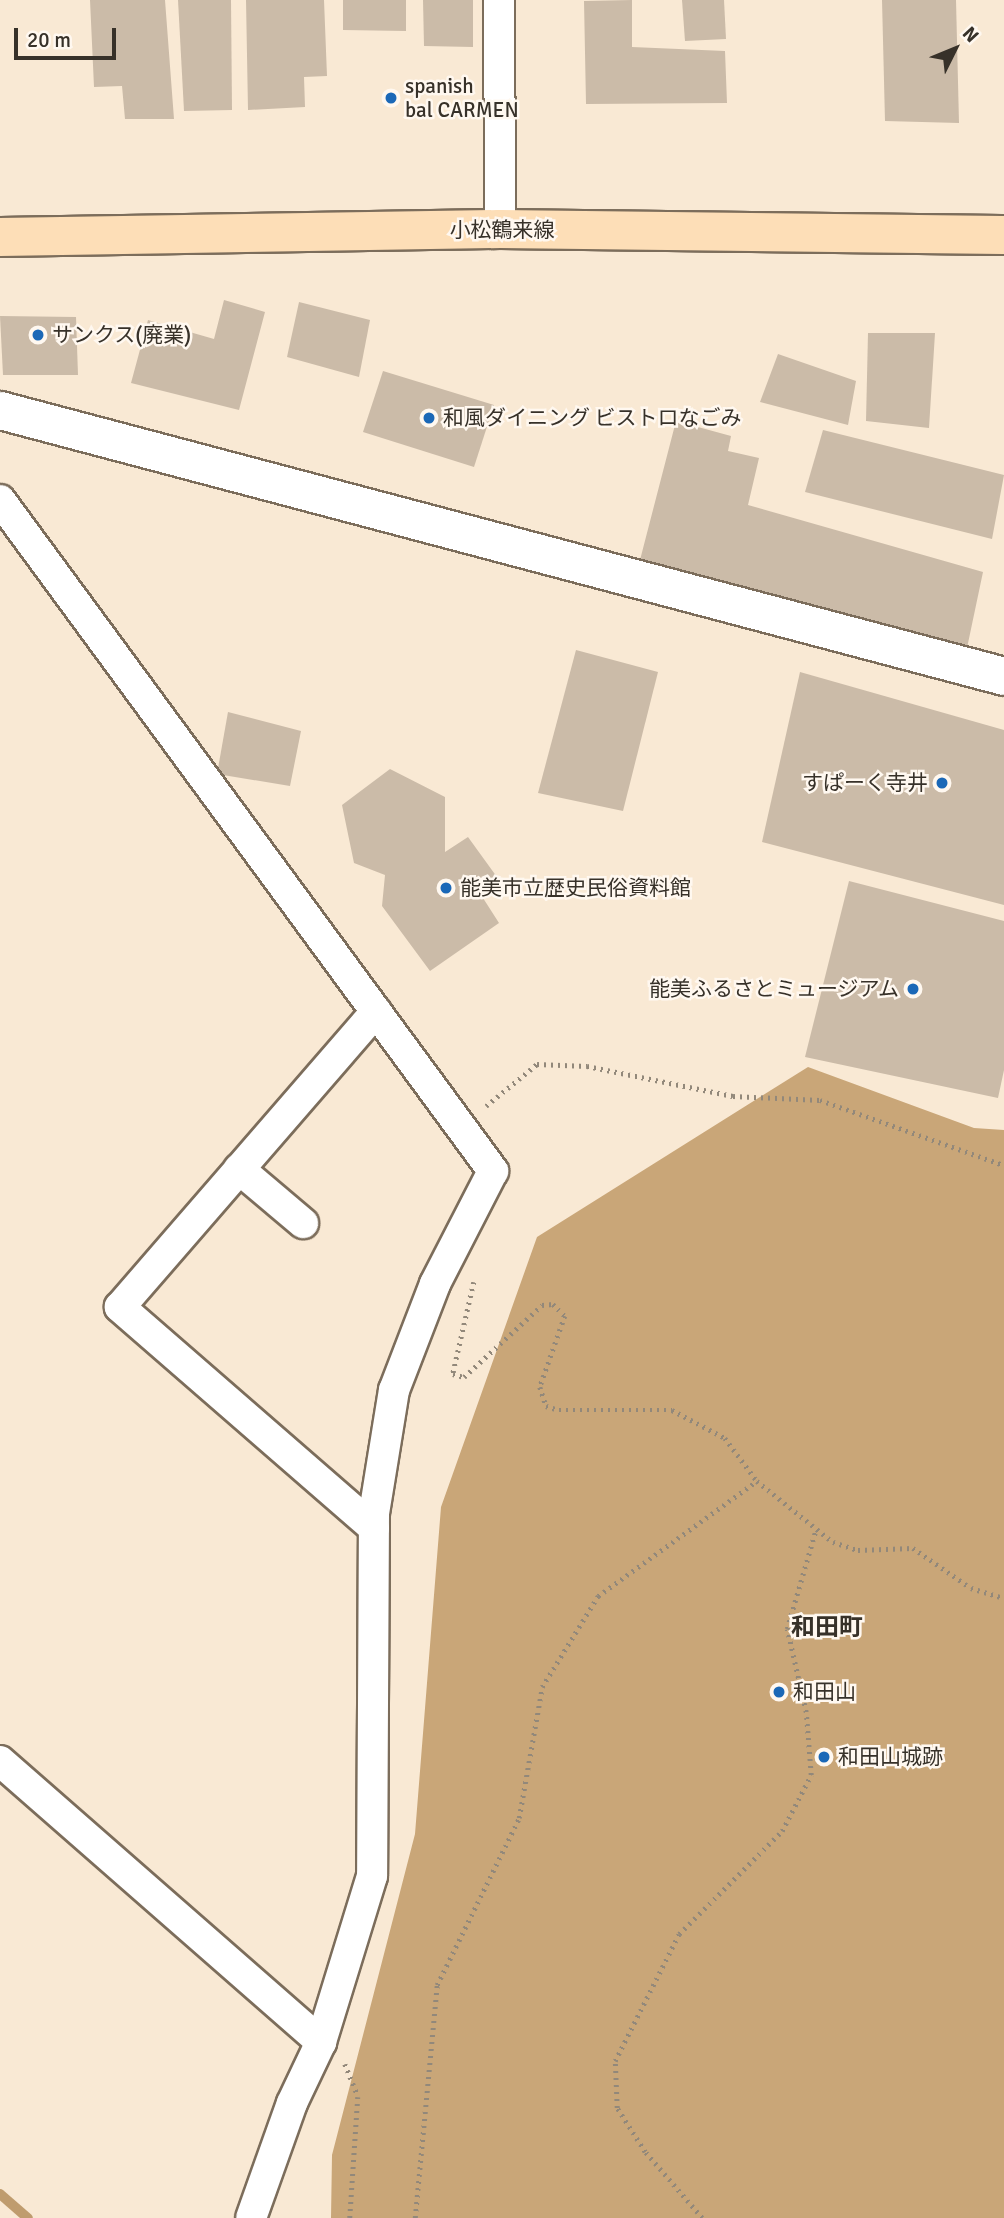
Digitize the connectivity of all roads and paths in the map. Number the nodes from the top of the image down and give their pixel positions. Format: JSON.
{"nodes":[{"id":1,"x":499,"y":0,"type":"edge"},
{"id":2,"x":500,"y":229,"type":"junction"},
{"id":3,"x":1004,"y":235,"type":"edge"},
{"id":4,"x":0,"y":237,"type":"edge"},
{"id":5,"x":0,"y":410,"type":"edge"},
{"id":6,"x":0,"y":500,"type":"edge"},
{"id":7,"x":1004,"y":676,"type":"edge"},
{"id":8,"x":376,"y":1011,"type":"junction"},
{"id":9,"x":461,"y":1127,"type":"junction"},
{"id":10,"x":1004,"y":1165,"type":"edge"},
{"id":11,"x":239,"y":1169,"type":"junction"},
{"id":12,"x":303,"y":1223,"type":"dead end"},
{"id":13,"x":478,"y":1269,"type":"dead end"},
{"id":14,"x":757,"y":1481,"type":"junction"},
{"id":15,"x":374,"y":1528,"type":"junction"},
{"id":16,"x":816,"y":1529,"type":"junction"},
{"id":17,"x":1004,"y":1598,"type":"edge"},
{"id":18,"x":0,"y":1761,"type":"edge"},
{"id":19,"x":321,"y":2042,"type":"junction"},
{"id":20,"x":251,"y":2218,"type":"edge"},
{"id":21,"x":350,"y":2218,"type":"edge"},
{"id":22,"x":415,"y":2218,"type":"edge"},
{"id":23,"x":702,"y":2218,"type":"edge"}],
"edges":[{"from":1,"to":2,"type":"street"},
{"from":2,"to":3,"type":"main road","name":"小松鶴来線"},
{"from":2,"to":4,"type":"main road","name":"小松鶴来線"},
{"from":5,"to":7,"type":"street"},
{"from":6,"to":8,"type":"street"},
{"from":8,"to":9,"type":"street"},
{"from":8,"to":11,"type":"street"},
{"from":9,"to":10,"type":"path"},
{"from":9,"to":15,"type":"street"},
{"from":11,"to":12,"type":"street"},
{"from":11,"to":15,"type":"street"},
{"from":13,"to":14,"type":"path"},
{"from":14,"to":16,"type":"path"},
{"from":14,"to":22,"type":"path"},
{"from":15,"to":19,"type":"street"},
{"from":16,"to":17,"type":"path"},
{"from":16,"to":23,"type":"path"},
{"from":18,"to":19,"type":"street"},
{"from":19,"to":20,"type":"street"},
{"from":19,"to":21,"type":"path"}]}
